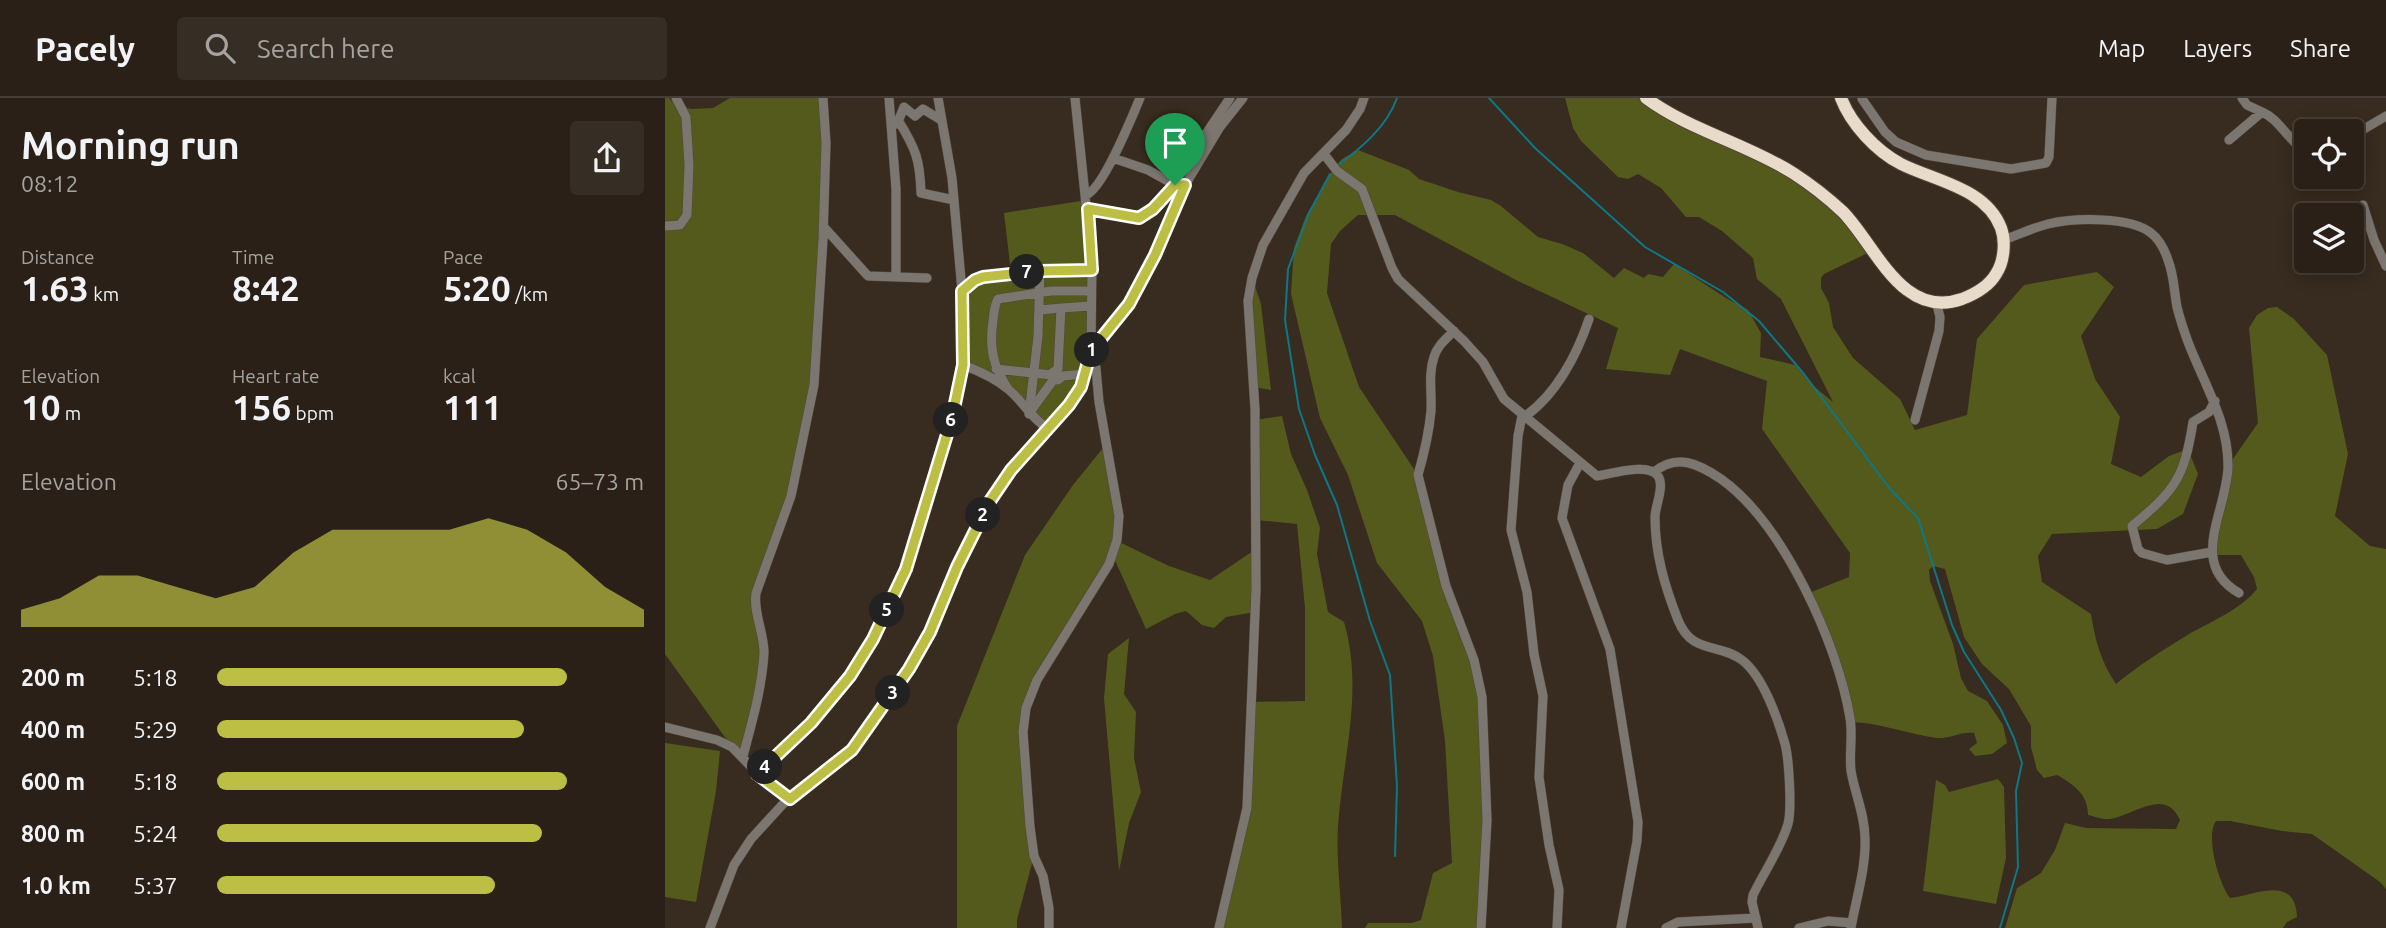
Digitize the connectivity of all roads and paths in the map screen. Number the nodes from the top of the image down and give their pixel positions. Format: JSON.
{"nodes":[{"id":1,"x":676,"y":98,"type":"edge"},
{"id":2,"x":823,"y":98,"type":"edge"},
{"id":3,"x":889,"y":98,"type":"edge"},
{"id":4,"x":938,"y":98,"type":"edge"},
{"id":5,"x":1075,"y":98,"type":"edge"},
{"id":6,"x":1140,"y":98,"type":"edge"},
{"id":7,"x":1230,"y":98,"type":"edge"},
{"id":8,"x":1243,"y":98,"type":"edge"},
{"id":9,"x":1364,"y":98,"type":"edge"},
{"id":10,"x":1646,"y":98,"type":"edge"},
{"id":11,"x":1841,"y":98,"type":"edge"},
{"id":12,"x":2052,"y":98,"type":"edge"},
{"id":13,"x":2242,"y":98,"type":"edge"},
{"id":14,"x":1862,"y":99,"type":"edge"},
{"id":15,"x":2262,"y":112,"type":"junction"},
{"id":16,"x":2386,"y":116,"type":"edge"},
{"id":17,"x":898,"y":120,"type":"junction"},
{"id":18,"x":941,"y":120,"type":"junction"},
{"id":19,"x":2364,"y":129,"type":"edge"},
{"id":20,"x":892,"y":136,"type":"junction"},
{"id":21,"x":2229,"y":140,"type":"dead end"},
{"id":22,"x":2294,"y":142,"type":"edge"},
{"id":23,"x":1324,"y":154,"type":"junction"},
{"id":24,"x":1113,"y":158,"type":"junction"},
{"id":25,"x":1180,"y":185,"type":"junction"},
{"id":26,"x":1086,"y":195,"type":"junction"},
{"id":27,"x":954,"y":201,"type":"junction"},
{"id":28,"x":2364,"y":208,"type":"edge"},
{"id":29,"x":1088,"y":209,"type":"junction"},
{"id":30,"x":665,"y":226,"type":"edge"},
{"id":31,"x":823,"y":226,"type":"junction"},
{"id":32,"x":2003,"y":240,"type":"junction"},
{"id":33,"x":2386,"y":266,"type":"edge"},
{"id":34,"x":1092,"y":270,"type":"junction"},
{"id":35,"x":1040,"y":271,"type":"junction"},
{"id":36,"x":896,"y":277,"type":"junction"},
{"id":37,"x":927,"y":278,"type":"dead end"},
{"id":38,"x":962,"y":291,"type":"junction"},
{"id":39,"x":1091,"y":291,"type":"junction"},
{"id":40,"x":1039,"y":293,"type":"junction"},
{"id":41,"x":1936,"y":301,"type":"junction"},
{"id":42,"x":1091,"y":306,"type":"junction"},
{"id":43,"x":1061,"y":308,"type":"junction"},
{"id":44,"x":1040,"y":310,"type":"junction"},
{"id":45,"x":1589,"y":319,"type":"dead end"},
{"id":46,"x":1454,"y":331,"type":"junction"},
{"id":47,"x":1091,"y":351,"type":"junction"},
{"id":48,"x":963,"y":365,"type":"junction"},
{"id":49,"x":996,"y":369,"type":"junction"},
{"id":50,"x":1035,"y":373,"type":"junction"},
{"id":51,"x":1084,"y":374,"type":"junction"},
{"id":52,"x":1053,"y":377,"type":"junction"},
{"id":53,"x":1008,"y":389,"type":"junction"},
{"id":54,"x":2215,"y":401,"type":"junction"},
{"id":55,"x":1029,"y":414,"type":"junction"},
{"id":56,"x":1523,"y":416,"type":"junction"},
{"id":57,"x":1915,"y":420,"type":"dead end"},
{"id":58,"x":1047,"y":429,"type":"junction"},
{"id":59,"x":1580,"y":463,"type":"junction"},
{"id":60,"x":1654,"y":472,"type":"junction"},
{"id":61,"x":2212,"y":552,"type":"junction"},
{"id":62,"x":2239,"y":593,"type":"dead end"},
{"id":63,"x":665,"y":727,"type":"edge"},
{"id":64,"x":743,"y":756,"type":"junction"},
{"id":65,"x":757,"y":774,"type":"junction"},
{"id":66,"x":790,"y":799,"type":"junction"},
{"id":67,"x":1757,"y":923,"type":"edge"},
{"id":68,"x":1851,"y":926,"type":"edge"},
{"id":69,"x":710,"y":928,"type":"edge"},
{"id":70,"x":1049,"y":928,"type":"edge"},
{"id":71,"x":1219,"y":928,"type":"edge"},
{"id":72,"x":1481,"y":928,"type":"edge"},
{"id":73,"x":1557,"y":928,"type":"edge"},
{"id":74,"x":1621,"y":928,"type":"edge"},
{"id":75,"x":1666,"y":928,"type":"edge"},
{"id":76,"x":1799,"y":928,"type":"edge"}],
"edges":[{"from":1,"to":30,"type":"street"},
{"from":2,"to":31,"type":"street"},
{"from":3,"to":20,"type":"street"},
{"from":4,"to":18,"type":"street"},
{"from":5,"to":26,"type":"street"},
{"from":6,"to":24,"type":"street"},
{"from":7,"to":25,"type":"street"},
{"from":8,"to":25,"type":"street"},
{"from":9,"to":23,"type":"street"},
{"from":10,"to":41,"type":"highway"},
{"from":11,"to":32,"type":"highway"},
{"from":12,"to":14,"type":"street"},
{"from":13,"to":15,"type":"street"},
{"from":15,"to":21,"type":"street"},
{"from":15,"to":22,"type":"street"},
{"from":16,"to":19,"type":"street"},
{"from":17,"to":18,"type":"street"},
{"from":17,"to":20,"type":"street"},
{"from":17,"to":27,"type":"street"},
{"from":18,"to":27,"type":"street"},
{"from":20,"to":36,"type":"street"},
{"from":23,"to":46,"type":"street"},
{"from":23,"to":71,"type":"street"},
{"from":24,"to":25,"type":"street"},
{"from":24,"to":26,"type":"street"},
{"from":25,"to":29,"type":"street"},
{"from":25,"to":47,"type":"street"},
{"from":26,"to":29,"type":"street"},
{"from":27,"to":38,"type":"street"},
{"from":28,"to":33,"type":"street"},
{"from":29,"to":34,"type":"street"},
{"from":31,"to":36,"type":"street"},
{"from":31,"to":64,"type":"street"},
{"from":32,"to":41,"type":"highway"},
{"from":32,"to":54,"type":"street"},
{"from":34,"to":35,"type":"street"},
{"from":34,"to":39,"type":"street"},
{"from":35,"to":38,"type":"street"},
{"from":35,"to":40,"type":"street"},
{"from":36,"to":37,"type":"street"},
{"from":38,"to":48,"type":"street"},
{"from":39,"to":40,"type":"street"},
{"from":39,"to":42,"type":"street"},
{"from":40,"to":44,"type":"street"},
{"from":40,"to":49,"type":"street"},
{"from":41,"to":57,"type":"street"},
{"from":42,"to":43,"type":"street"},
{"from":42,"to":47,"type":"street"},
{"from":43,"to":44,"type":"street"},
{"from":43,"to":52,"type":"street"},
{"from":44,"to":50,"type":"street"},
{"from":45,"to":56,"type":"street"},
{"from":46,"to":56,"type":"street"},
{"from":46,"to":72,"type":"street"},
{"from":47,"to":51,"type":"street"},
{"from":47,"to":70,"type":"street"},
{"from":48,"to":53,"type":"street"},
{"from":48,"to":65,"type":"street"},
{"from":49,"to":50,"type":"street"},
{"from":49,"to":53,"type":"street"},
{"from":50,"to":52,"type":"street"},
{"from":50,"to":55,"type":"street"},
{"from":51,"to":52,"type":"street"},
{"from":51,"to":58,"type":"street"},
{"from":52,"to":55,"type":"street"},
{"from":53,"to":55,"type":"street"},
{"from":54,"to":61,"type":"street"},
{"from":54,"to":61,"type":"street"},
{"from":55,"to":58,"type":"street"},
{"from":56,"to":59,"type":"street"},
{"from":56,"to":73,"type":"street"},
{"from":58,"to":66,"type":"street"},
{"from":59,"to":60,"type":"street"},
{"from":59,"to":74,"type":"street"},
{"from":60,"to":67,"type":"street"},
{"from":60,"to":68,"type":"street"},
{"from":61,"to":62,"type":"street"},
{"from":63,"to":64,"type":"street"},
{"from":64,"to":65,"type":"street"},
{"from":65,"to":66,"type":"street"},
{"from":66,"to":69,"type":"street"},
{"from":67,"to":75,"type":"street"},
{"from":68,"to":76,"type":"street"}]}
